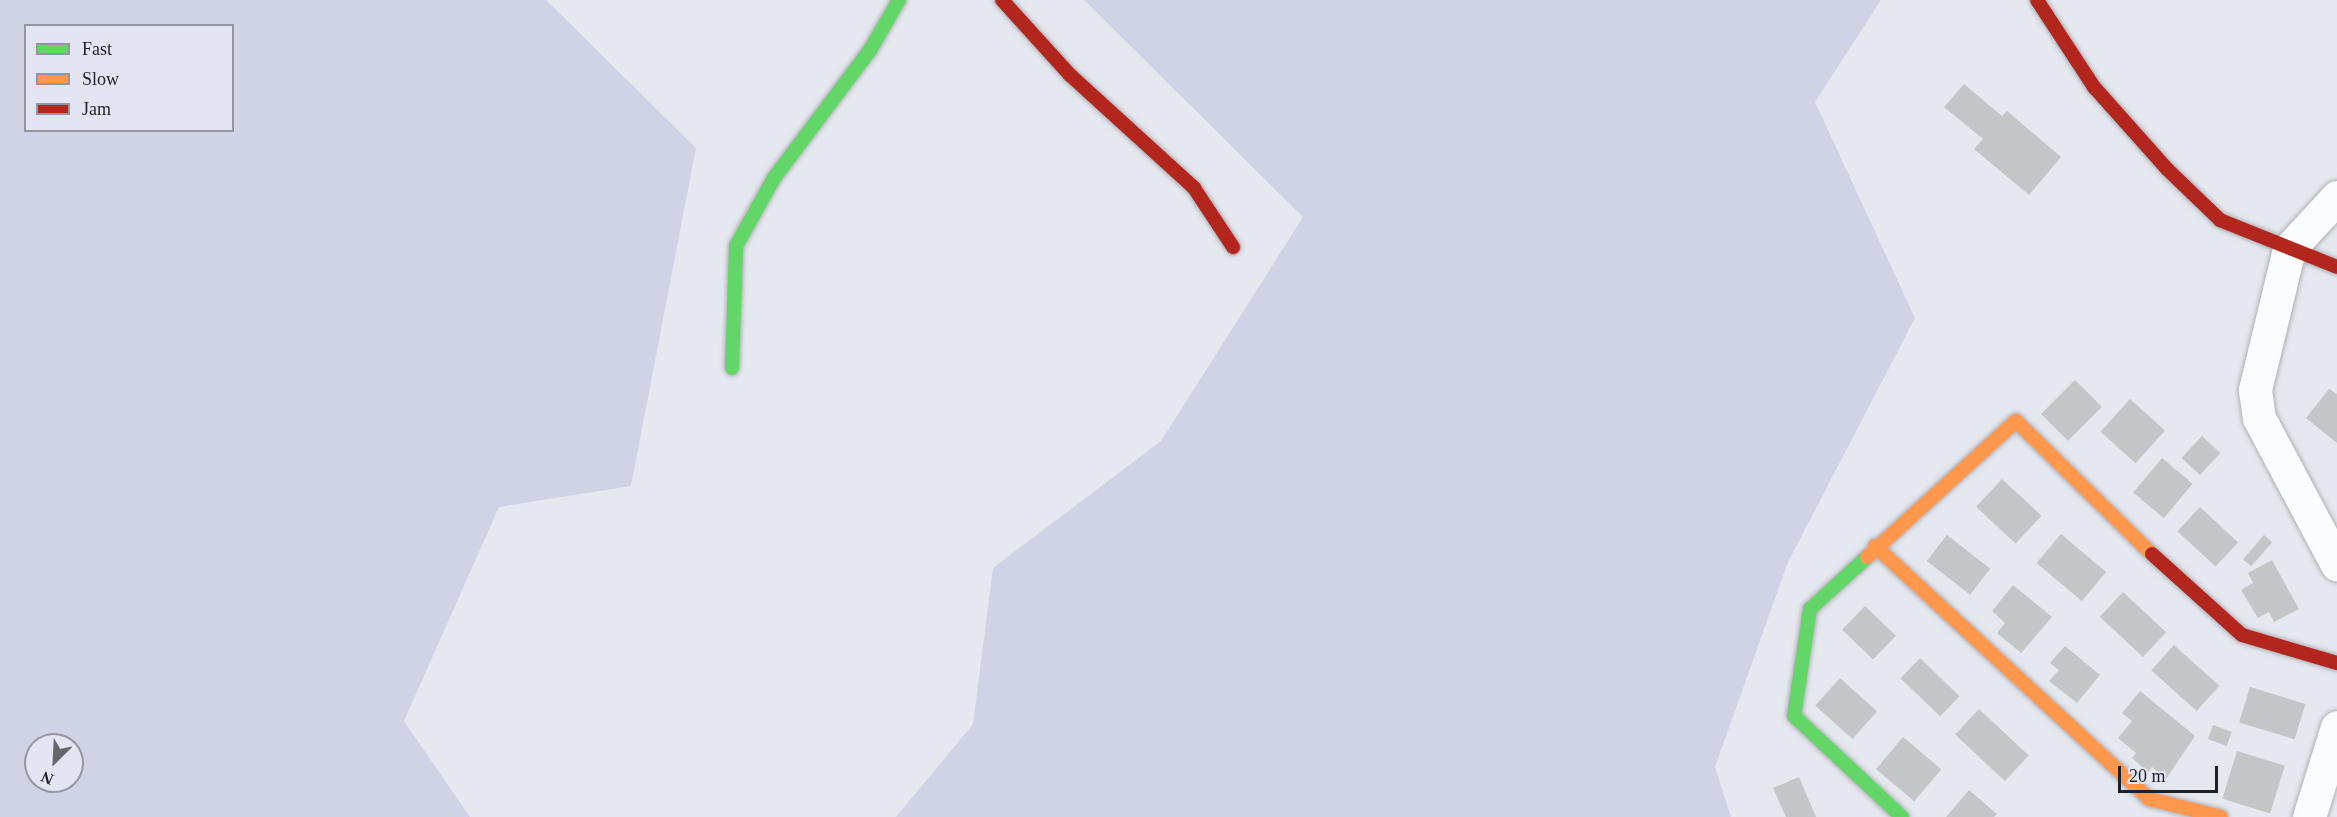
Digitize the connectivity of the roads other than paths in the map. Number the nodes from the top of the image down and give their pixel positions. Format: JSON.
{"nodes":[{"id":1,"x":899,"y":0,"type":"edge"},
{"id":2,"x":1002,"y":0,"type":"edge"},
{"id":3,"x":2037,"y":0,"type":"edge"},
{"id":4,"x":2337,"y":197,"type":"edge"},
{"id":5,"x":1233,"y":247,"type":"dead end"},
{"id":6,"x":2289,"y":249,"type":"junction"},
{"id":7,"x":2337,"y":267,"type":"edge"},
{"id":8,"x":732,"y":368,"type":"dead end"},
{"id":9,"x":1875,"y":546,"type":"junction"},
{"id":10,"x":2337,"y":565,"type":"edge"},
{"id":11,"x":2337,"y":663,"type":"edge"},
{"id":12,"x":2337,"y":727,"type":"edge"},
{"id":13,"x":1902,"y":817,"type":"edge"},
{"id":14,"x":2221,"y":817,"type":"edge"},
{"id":15,"x":2309,"y":817,"type":"edge"}],
"edges":[{"from":1,"to":8,"type":"street"},
{"from":2,"to":5,"type":"street"},
{"from":3,"to":6,"type":"street"},
{"from":4,"to":6,"type":"street"},
{"from":6,"to":7,"type":"street"},
{"from":6,"to":10,"type":"street"},
{"from":9,"to":11,"type":"street"},
{"from":9,"to":13,"type":"street"},
{"from":9,"to":14,"type":"street"},
{"from":12,"to":15,"type":"street"}]}
